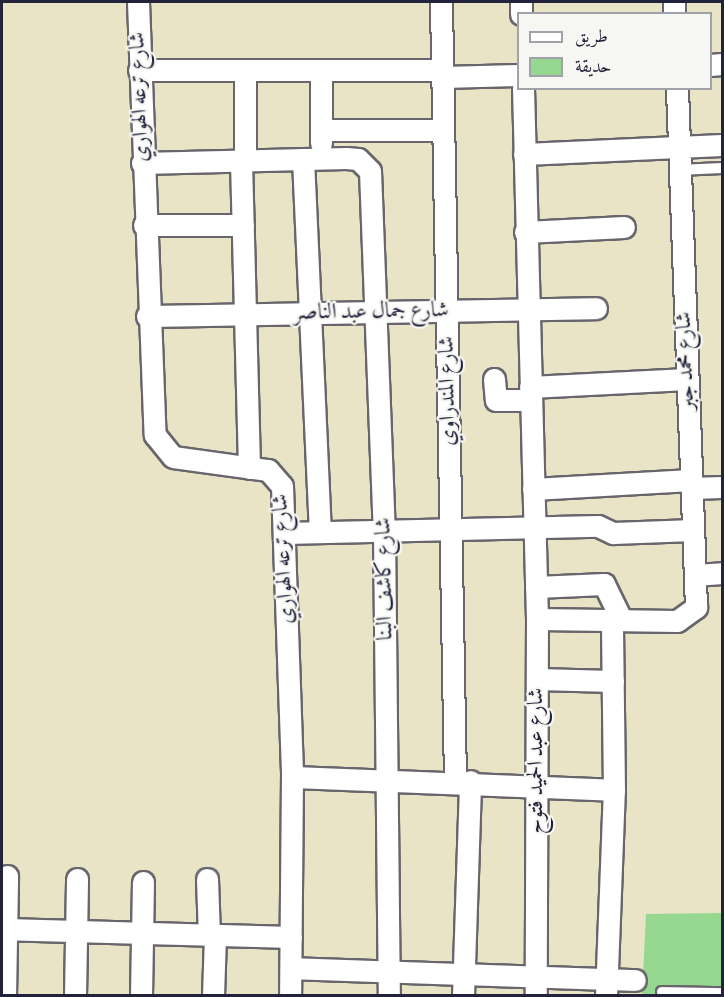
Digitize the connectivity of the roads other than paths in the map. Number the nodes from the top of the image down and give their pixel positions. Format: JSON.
{"nodes":[{"id":1,"x":138,"y":2,"type":"edge"},
{"id":2,"x":441,"y":2,"type":"edge"},
{"id":3,"x":139,"y":70,"type":"junction"},
{"id":4,"x":245,"y":70,"type":"junction"},
{"id":5,"x":321,"y":70,"type":"junction"},
{"id":6,"x":442,"y":74,"type":"junction"},
{"id":7,"x":517,"y":75,"type":"edge"},
{"id":8,"x":523,"y":90,"type":"edge"},
{"id":9,"x":677,"y":90,"type":"edge"},
{"id":10,"x":321,"y":130,"type":"junction"},
{"id":11,"x":443,"y":130,"type":"junction"},
{"id":12,"x":723,"y":145,"type":"edge"},
{"id":13,"x":679,"y":147,"type":"junction"},
{"id":14,"x":524,"y":154,"type":"junction"},
{"id":15,"x":312,"y":159,"type":"junction"},
{"id":16,"x":243,"y":161,"type":"junction"},
{"id":17,"x":142,"y":163,"type":"junction"},
{"id":18,"x":723,"y":168,"type":"edge"},
{"id":19,"x":680,"y":170,"type":"junction"},
{"id":20,"x":144,"y":225,"type":"junction"},
{"id":21,"x":243,"y":225,"type":"junction"},
{"id":22,"x":624,"y":227,"type":"dead end"},
{"id":23,"x":525,"y":232,"type":"junction"},
{"id":24,"x":596,"y":308,"type":"dead end"},
{"id":25,"x":527,"y":309,"type":"junction"},
{"id":26,"x":446,"y":310,"type":"junction"},
{"id":27,"x":376,"y":312,"type":"junction"},
{"id":28,"x":310,"y":313,"type":"junction"},
{"id":29,"x":245,"y":314,"type":"junction"},
{"id":30,"x":147,"y":316,"type":"junction"},
{"id":31,"x":687,"y":379,"type":"junction"},
{"id":32,"x":494,"y":380,"type":"dead end"},
{"id":33,"x":530,"y":393,"type":"junction"},
{"id":34,"x":249,"y":468,"type":"junction"},
{"id":35,"x":691,"y":484,"type":"junction"},
{"id":36,"x":723,"y":487,"type":"edge"},
{"id":37,"x":533,"y":489,"type":"junction"},
{"id":38,"x":535,"y":527,"type":"junction"},
{"id":39,"x":450,"y":528,"type":"junction"},
{"id":40,"x":693,"y":530,"type":"junction"},
{"id":41,"x":384,"y":531,"type":"junction"},
{"id":42,"x":320,"y":532,"type":"junction"},
{"id":43,"x":284,"y":533,"type":"junction"},
{"id":44,"x":723,"y":573,"type":"edge"},
{"id":45,"x":695,"y":575,"type":"junction"},
{"id":46,"x":536,"y":587,"type":"junction"},
{"id":47,"x":537,"y":619,"type":"junction"},
{"id":48,"x":617,"y":619,"type":"junction"},
{"id":49,"x":537,"y":679,"type":"junction"},
{"id":50,"x":613,"y":681,"type":"junction"},
{"id":51,"x":292,"y":777,"type":"junction"},
{"id":52,"x":389,"y":780,"type":"junction"},
{"id":53,"x":462,"y":781,"type":"junction"},
{"id":54,"x":536,"y":787,"type":"junction"},
{"id":55,"x":614,"y":790,"type":"junction"},
{"id":56,"x":7,"y":876,"type":"dead end"},
{"id":57,"x":77,"y":879,"type":"dead end"},
{"id":58,"x":207,"y":879,"type":"dead end"},
{"id":59,"x":143,"y":882,"type":"dead end"},
{"id":60,"x":4,"y":929,"type":"edge"},
{"id":61,"x":76,"y":931,"type":"junction"},
{"id":62,"x":142,"y":933,"type":"junction"},
{"id":63,"x":212,"y":935,"type":"junction"},
{"id":64,"x":291,"y":937,"type":"junction"},
{"id":65,"x":291,"y":968,"type":"junction"},
{"id":66,"x":390,"y":971,"type":"junction"},
{"id":67,"x":464,"y":974,"type":"junction"},
{"id":68,"x":635,"y":980,"type":"dead end"},
{"id":69,"x":536,"y":986,"type":"edge"},
{"id":70,"x":606,"y":987,"type":"edge"},
{"id":71,"x":662,"y":993,"type":"dead end"},
{"id":72,"x":723,"y":993,"type":"edge"},
{"id":73,"x":4,"y":996,"type":"edge"},
{"id":74,"x":75,"y":996,"type":"edge"},
{"id":75,"x":141,"y":996,"type":"edge"},
{"id":76,"x":213,"y":996,"type":"edge"},
{"id":77,"x":290,"y":996,"type":"edge"},
{"id":78,"x":389,"y":996,"type":"edge"},
{"id":79,"x":463,"y":996,"type":"edge"}],
"edges":[{"from":1,"to":3,"type":"street","name":"شارع ترعه الهواري"},
{"from":2,"to":6,"type":"street","name":"شارع المندراوي"},
{"from":3,"to":4,"type":"street"},
{"from":3,"to":17,"type":"street","name":"شارع ترعه الهواري"},
{"from":4,"to":5,"type":"street"},
{"from":4,"to":16,"type":"street"},
{"from":5,"to":6,"type":"street"},
{"from":5,"to":10,"type":"street"},
{"from":6,"to":7,"type":"street"},
{"from":6,"to":11,"type":"street","name":"شارع المندراوي"},
{"from":8,"to":14,"type":"street","name":"شارع عبد الحميد فتوح"},
{"from":9,"to":13,"type":"street","name":"شارع محمد جبر"},
{"from":10,"to":11,"type":"street"},
{"from":10,"to":15,"type":"street"},
{"from":11,"to":26,"type":"street","name":"شارع المندراوي"},
{"from":12,"to":13,"type":"street"},
{"from":13,"to":14,"type":"street"},
{"from":13,"to":19,"type":"street","name":"شارع محمد جبر"},
{"from":14,"to":23,"type":"street","name":"شارع عبد الحميد فتوح"},
{"from":15,"to":16,"type":"street"},
{"from":15,"to":27,"type":"street","name":"شارع كاشف البنا"},
{"from":15,"to":28,"type":"street"},
{"from":16,"to":17,"type":"street"},
{"from":16,"to":21,"type":"street"},
{"from":17,"to":20,"type":"street","name":"شارع ترعه الهواري"},
{"from":18,"to":19,"type":"lane"},
{"from":19,"to":31,"type":"street","name":"شارع محمد جبر"},
{"from":20,"to":21,"type":"street"},
{"from":20,"to":30,"type":"street","name":"شارع ترعه الهواري"},
{"from":21,"to":29,"type":"street"},
{"from":22,"to":23,"type":"street"},
{"from":23,"to":25,"type":"street","name":"شارع عبد الحميد فتوح"},
{"from":24,"to":25,"type":"street","name":"شارع جمال عبد الناصر"},
{"from":25,"to":26,"type":"street","name":"شارع جمال عبد الناصر"},
{"from":25,"to":33,"type":"street","name":"شارع عبد الحميد فتوح"},
{"from":26,"to":27,"type":"street","name":"شارع جمال عبد الناصر"},
{"from":26,"to":39,"type":"street","name":"شارع المندراوي"},
{"from":27,"to":28,"type":"street","name":"شارع جمال عبد الناصر"},
{"from":27,"to":41,"type":"street","name":"شارع كاشف البنا"},
{"from":28,"to":29,"type":"street","name":"شارع جمال عبد الناصر"},
{"from":28,"to":42,"type":"street"},
{"from":29,"to":30,"type":"street","name":"شارع جمال عبد الناصر"},
{"from":29,"to":34,"type":"street"},
{"from":30,"to":34,"type":"street","name":"شارع ترعه الهواري"},
{"from":31,"to":33,"type":"street"},
{"from":31,"to":35,"type":"street","name":"شارع محمد جبر"},
{"from":32,"to":33,"type":"street"},
{"from":33,"to":37,"type":"street","name":"شارع عبد الحميد فتوح"},
{"from":34,"to":43,"type":"street","name":"شارع ترعه الهواري"},
{"from":35,"to":36,"type":"street"},
{"from":35,"to":37,"type":"street"},
{"from":35,"to":40,"type":"street","name":"شارع محمد جبر"},
{"from":37,"to":38,"type":"street","name":"شارع عبد الحميد فتوح"},
{"from":38,"to":39,"type":"street"},
{"from":38,"to":40,"type":"street"},
{"from":38,"to":46,"type":"street","name":"شارع عبد الحميد فتوح"},
{"from":39,"to":41,"type":"street"},
{"from":39,"to":53,"type":"street","name":"شارع المندراوي"},
{"from":40,"to":45,"type":"street","name":"شارع محمد جبر"},
{"from":41,"to":42,"type":"street"},
{"from":41,"to":52,"type":"street","name":"شارع كاشف البنا"},
{"from":42,"to":43,"type":"street"},
{"from":43,"to":51,"type":"street","name":"شارع ترعه الهواري"},
{"from":44,"to":45,"type":"street"},
{"from":45,"to":48,"type":"street","name":"شارع محمد جبر"},
{"from":46,"to":47,"type":"street","name":"شارع عبد الحميد فتوح"},
{"from":46,"to":48,"type":"street"},
{"from":47,"to":48,"type":"street"},
{"from":47,"to":49,"type":"street","name":"شارع عبد الحميد فتوح"},
{"from":48,"to":50,"type":"street"},
{"from":49,"to":50,"type":"street"},
{"from":49,"to":54,"type":"street","name":"شارع عبد الحميد فتوح"},
{"from":50,"to":55,"type":"street"},
{"from":51,"to":52,"type":"street"},
{"from":51,"to":64,"type":"street","name":"شارع ترعه الهواري"},
{"from":52,"to":53,"type":"street"},
{"from":52,"to":66,"type":"street","name":"شارع كاشف البنا"},
{"from":53,"to":54,"type":"street"},
{"from":53,"to":67,"type":"street","name":"شارع المندراوي"},
{"from":54,"to":55,"type":"street"},
{"from":54,"to":69,"type":"street","name":"شارع عبد الحميد فتوح"},
{"from":55,"to":70,"type":"street"},
{"from":56,"to":60,"type":"street"},
{"from":57,"to":61,"type":"street"},
{"from":58,"to":63,"type":"street"},
{"from":59,"to":62,"type":"street"},
{"from":60,"to":61,"type":"street"},
{"from":60,"to":73,"type":"street"},
{"from":61,"to":62,"type":"street"},
{"from":61,"to":74,"type":"street"},
{"from":62,"to":63,"type":"street"},
{"from":62,"to":75,"type":"street"},
{"from":63,"to":64,"type":"street"},
{"from":63,"to":76,"type":"street"},
{"from":64,"to":65,"type":"street","name":"شارع ترعه الهواري"},
{"from":65,"to":66,"type":"street"},
{"from":65,"to":77,"type":"street","name":"شارع ترعه الهواري"},
{"from":66,"to":67,"type":"street"},
{"from":66,"to":78,"type":"street","name":"شارع كاشف البنا"},
{"from":67,"to":69,"type":"street"},
{"from":67,"to":79,"type":"street","name":"شارع المندراوي"},
{"from":68,"to":70,"type":"street"},
{"from":69,"to":70,"type":"street"},
{"from":71,"to":72,"type":"lane"}]}
